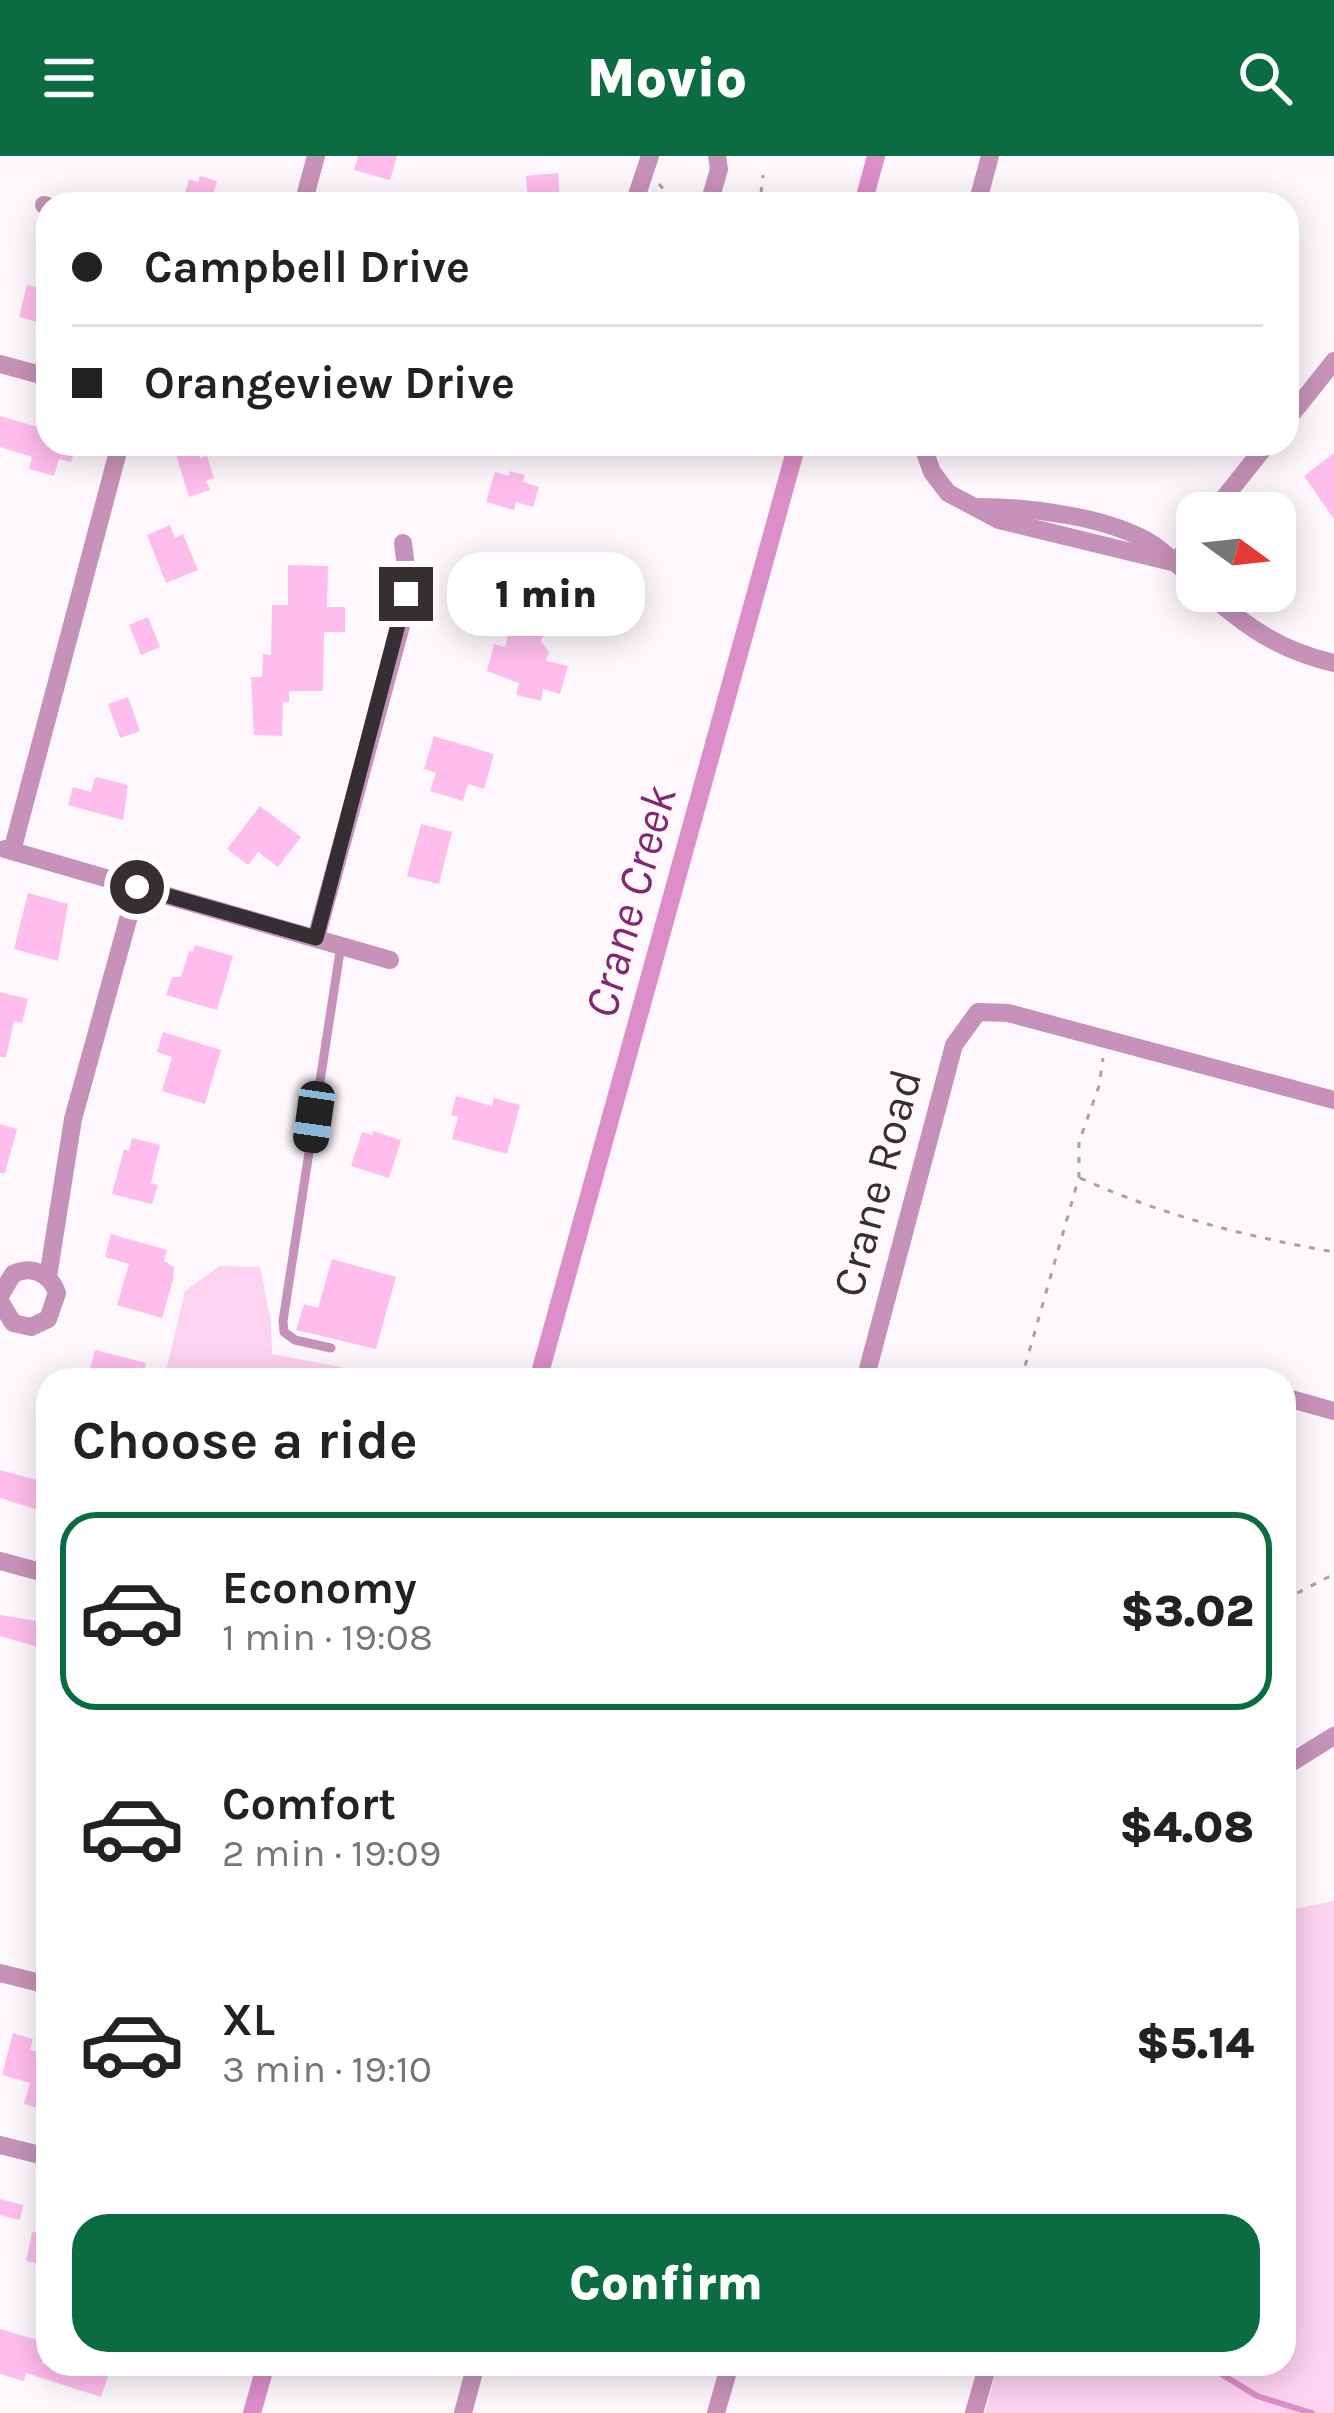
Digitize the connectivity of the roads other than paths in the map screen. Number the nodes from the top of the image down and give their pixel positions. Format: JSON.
{"nodes":[{"id":1,"x":316,"y":156,"type":"edge"},
{"id":2,"x":650,"y":156,"type":"edge"},
{"id":3,"x":717,"y":156,"type":"edge"},
{"id":4,"x":990,"y":156,"type":"edge"},
{"id":5,"x":306,"y":192,"type":"edge"},
{"id":6,"x":638,"y":192,"type":"edge"},
{"id":7,"x":713,"y":192,"type":"edge"},
{"id":8,"x":980,"y":192,"type":"edge"},
{"id":9,"x":1334,"y":361,"type":"edge"},
{"id":10,"x":0,"y":364,"type":"edge"},
{"id":11,"x":36,"y":374,"type":"edge"},
{"id":12,"x":1299,"y":404,"type":"edge"},
{"id":13,"x":117,"y":456,"type":"edge"},
{"id":14,"x":926,"y":456,"type":"edge"},
{"id":15,"x":1258,"y":456,"type":"edge"},
{"id":16,"x":1229,"y":492,"type":"edge"},
{"id":17,"x":403,"y":543,"type":"dead end"},
{"id":18,"x":1176,"y":563,"type":"edge"},
{"id":19,"x":1230,"y":612,"type":"edge"},
{"id":20,"x":1334,"y":663,"type":"edge"},
{"id":21,"x":6,"y":849,"type":"edge"},
{"id":22,"x":137,"y":887,"type":"junction"},
{"id":23,"x":316,"y":938,"type":"junction"},
{"id":24,"x":341,"y":945,"type":"junction"},
{"id":25,"x":390,"y":960,"type":"dead end"},
{"id":26,"x":1334,"y":1100,"type":"edge"},
{"id":27,"x":48,"y":1277,"type":"junction"},
{"id":28,"x":0,"y":1299,"type":"edge"},
{"id":29,"x":332,"y":1348,"type":"dead end"},
{"id":30,"x":868,"y":1368,"type":"edge"},
{"id":31,"x":1296,"y":1400,"type":"edge"},
{"id":32,"x":1334,"y":1411,"type":"edge"},
{"id":33,"x":0,"y":1561,"type":"edge"},
{"id":34,"x":36,"y":1571,"type":"edge"},
{"id":35,"x":1334,"y":1736,"type":"edge"},
{"id":36,"x":1296,"y":1760,"type":"edge"},
{"id":37,"x":0,"y":1973,"type":"edge"},
{"id":38,"x":36,"y":1982,"type":"edge"},
{"id":39,"x":0,"y":2145,"type":"edge"},
{"id":40,"x":36,"y":2154,"type":"edge"},
{"id":41,"x":473,"y":2376,"type":"edge"},
{"id":42,"x":727,"y":2376,"type":"edge"},
{"id":43,"x":985,"y":2376,"type":"edge"},
{"id":44,"x":463,"y":2413,"type":"edge"},
{"id":45,"x":716,"y":2413,"type":"edge"},
{"id":46,"x":974,"y":2413,"type":"edge"}],
"edges":[{"from":1,"to":5,"type":"street"},
{"from":2,"to":6,"type":"street"},
{"from":3,"to":7,"type":"street"},
{"from":4,"to":8,"type":"street"},
{"from":9,"to":12,"type":"street"},
{"from":10,"to":11,"type":"street"},
{"from":13,"to":21,"type":"street"},
{"from":14,"to":18,"type":"street"},
{"from":15,"to":16,"type":"street"},
{"from":17,"to":23,"type":"street"},
{"from":19,"to":20,"type":"street"},
{"from":21,"to":22,"type":"street"},
{"from":22,"to":23,"type":"street"},
{"from":22,"to":27,"type":"street"},
{"from":23,"to":24,"type":"street"},
{"from":24,"to":25,"type":"street"},
{"from":24,"to":29,"type":"lane"},
{"from":26,"to":30,"type":"street","name":"Crane Road"},
{"from":27,"to":28,"type":"street"},
{"from":27,"to":28,"type":"street"},
{"from":31,"to":32,"type":"street"},
{"from":33,"to":34,"type":"street"},
{"from":35,"to":36,"type":"street"},
{"from":37,"to":38,"type":"street"},
{"from":39,"to":40,"type":"street"},
{"from":41,"to":44,"type":"street"},
{"from":42,"to":45,"type":"street"},
{"from":43,"to":46,"type":"street"}]}
